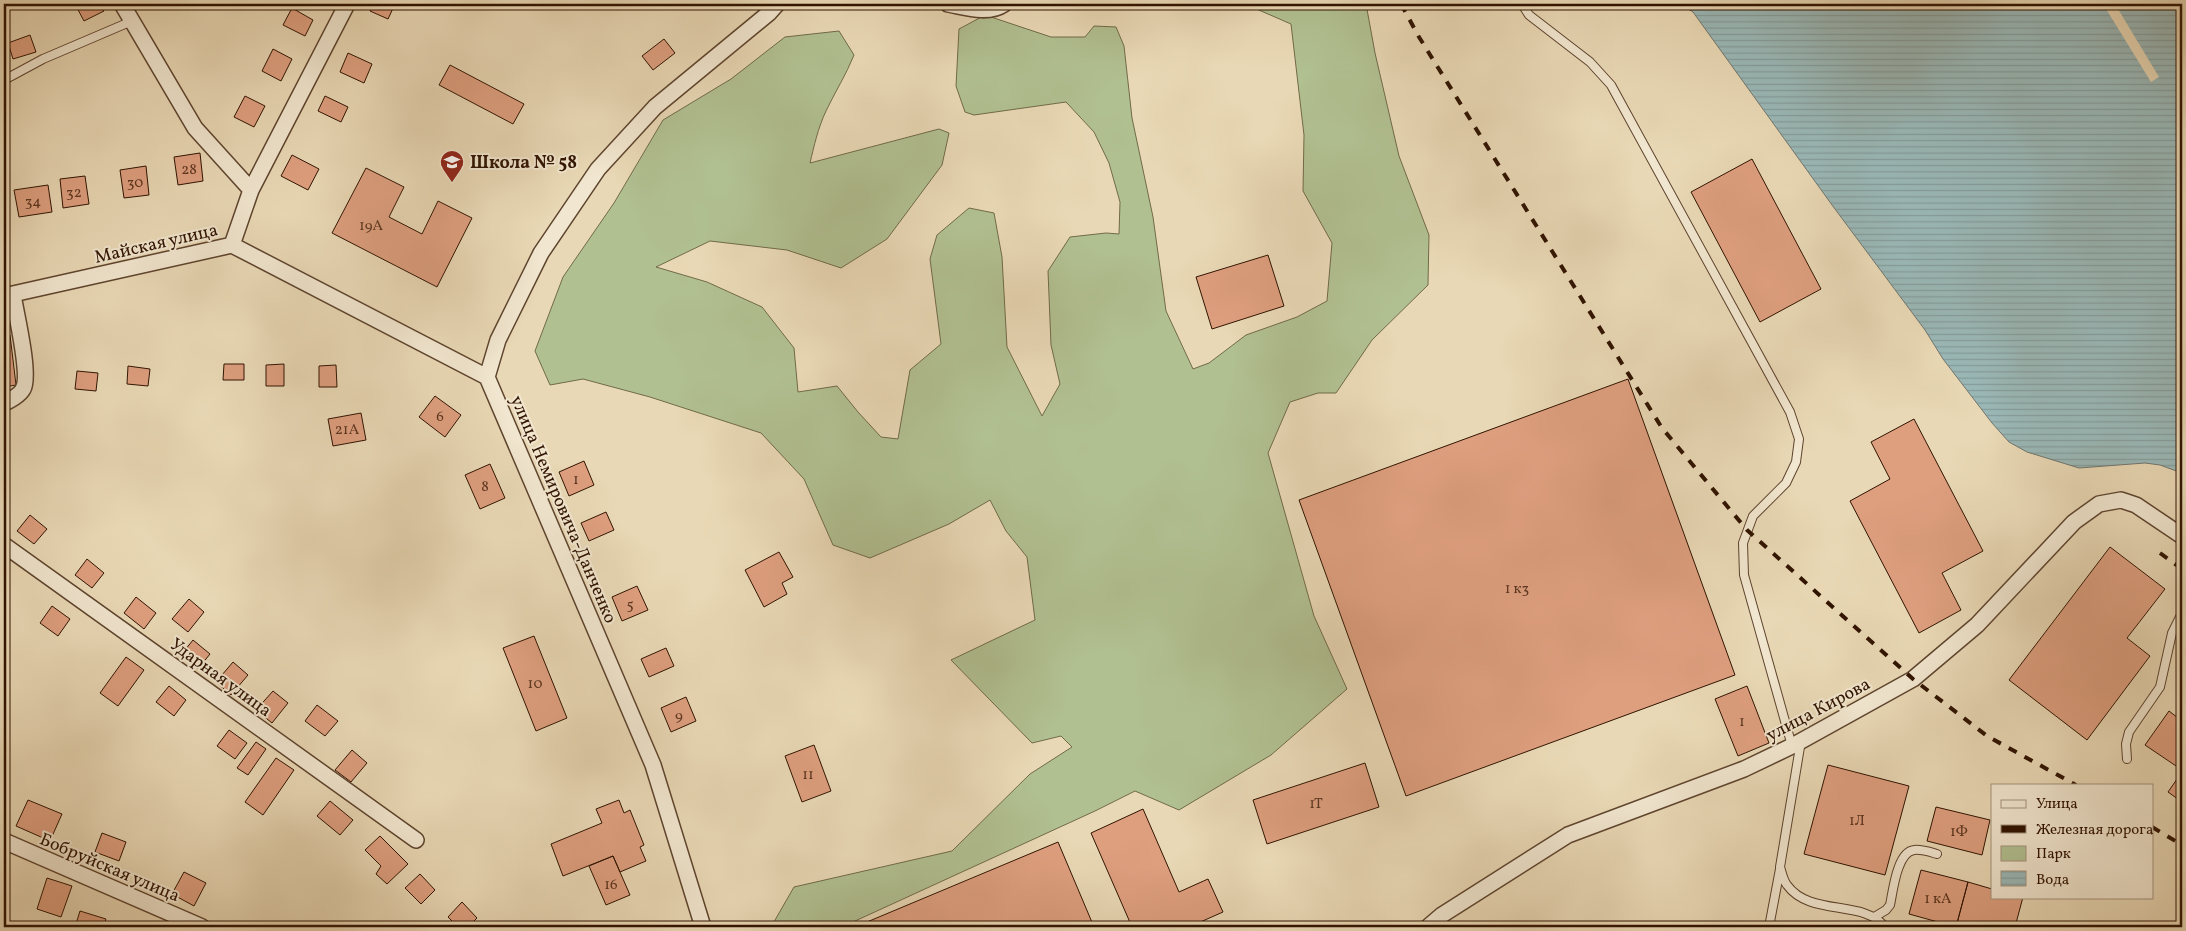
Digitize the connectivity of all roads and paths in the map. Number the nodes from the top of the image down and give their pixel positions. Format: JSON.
{"nodes":[{"id":1,"x":122,"y":4,"type":"edge"},
{"id":2,"x":347,"y":4,"type":"edge"},
{"id":3,"x":777,"y":4,"type":"edge"},
{"id":4,"x":948,"y":4,"type":"edge"},
{"id":5,"x":1004,"y":4,"type":"edge"},
{"id":6,"x":1522,"y":4,"type":"edge"},
{"id":7,"x":132,"y":21,"type":"junction"},
{"id":8,"x":4,"y":80,"type":"edge"},
{"id":9,"x":251,"y":190,"type":"junction"},
{"id":10,"x":232,"y":244,"type":"junction"},
{"id":11,"x":9,"y":296,"type":"edge"},
{"id":12,"x":487,"y":377,"type":"junction"},
{"id":13,"x":4,"y":403,"type":"edge"},
{"id":14,"x":2182,"y":536,"type":"edge"},
{"id":15,"x":4,"y":545,"type":"edge"},
{"id":16,"x":2182,"y":613,"type":"edge"},
{"id":17,"x":1796,"y":744,"type":"junction"},
{"id":18,"x":2127,"y":759,"type":"dead end"},
{"id":19,"x":416,"y":840,"type":"dead end"},
{"id":20,"x":4,"y":841,"type":"edge"},
{"id":21,"x":1937,"y":854,"type":"dead end"},
{"id":22,"x":1780,"y":867,"type":"junction"},
{"id":23,"x":1876,"y":916,"type":"junction"},
{"id":24,"x":202,"y":927,"type":"edge"},
{"id":25,"x":703,"y":927,"type":"edge"},
{"id":26,"x":1428,"y":927,"type":"edge"},
{"id":27,"x":1769,"y":927,"type":"edge"},
{"id":28,"x":1885,"y":927,"type":"edge"}],
"edges":[{"from":1,"to":7,"type":"street"},
{"from":2,"to":9,"type":"street","name":"Майская улица"},
{"from":3,"to":12,"type":"street"},
{"from":4,"to":5,"type":"street"},
{"from":6,"to":17,"type":"lane"},
{"from":7,"to":8,"type":"lane"},
{"from":7,"to":9,"type":"street"},
{"from":9,"to":10,"type":"street","name":"Майская улица"},
{"from":10,"to":11,"type":"street","name":"Майская улица"},
{"from":10,"to":12,"type":"street"},
{"from":11,"to":13,"type":"street"},
{"from":12,"to":25,"type":"street","name":"улица Немировича-Данченко"},
{"from":14,"to":17,"type":"street","name":"улица Кирова"},
{"from":15,"to":19,"type":"street","name":"Ударная улица"},
{"from":16,"to":18,"type":"lane"},
{"from":17,"to":22,"type":"lane"},
{"from":17,"to":26,"type":"street","name":"улица Кирова"},
{"from":20,"to":24,"type":"street","name":"Бобруйская улица"},
{"from":21,"to":23,"type":"lane"},
{"from":22,"to":23,"type":"lane"},
{"from":22,"to":27,"type":"lane"},
{"from":23,"to":28,"type":"lane"}]}
